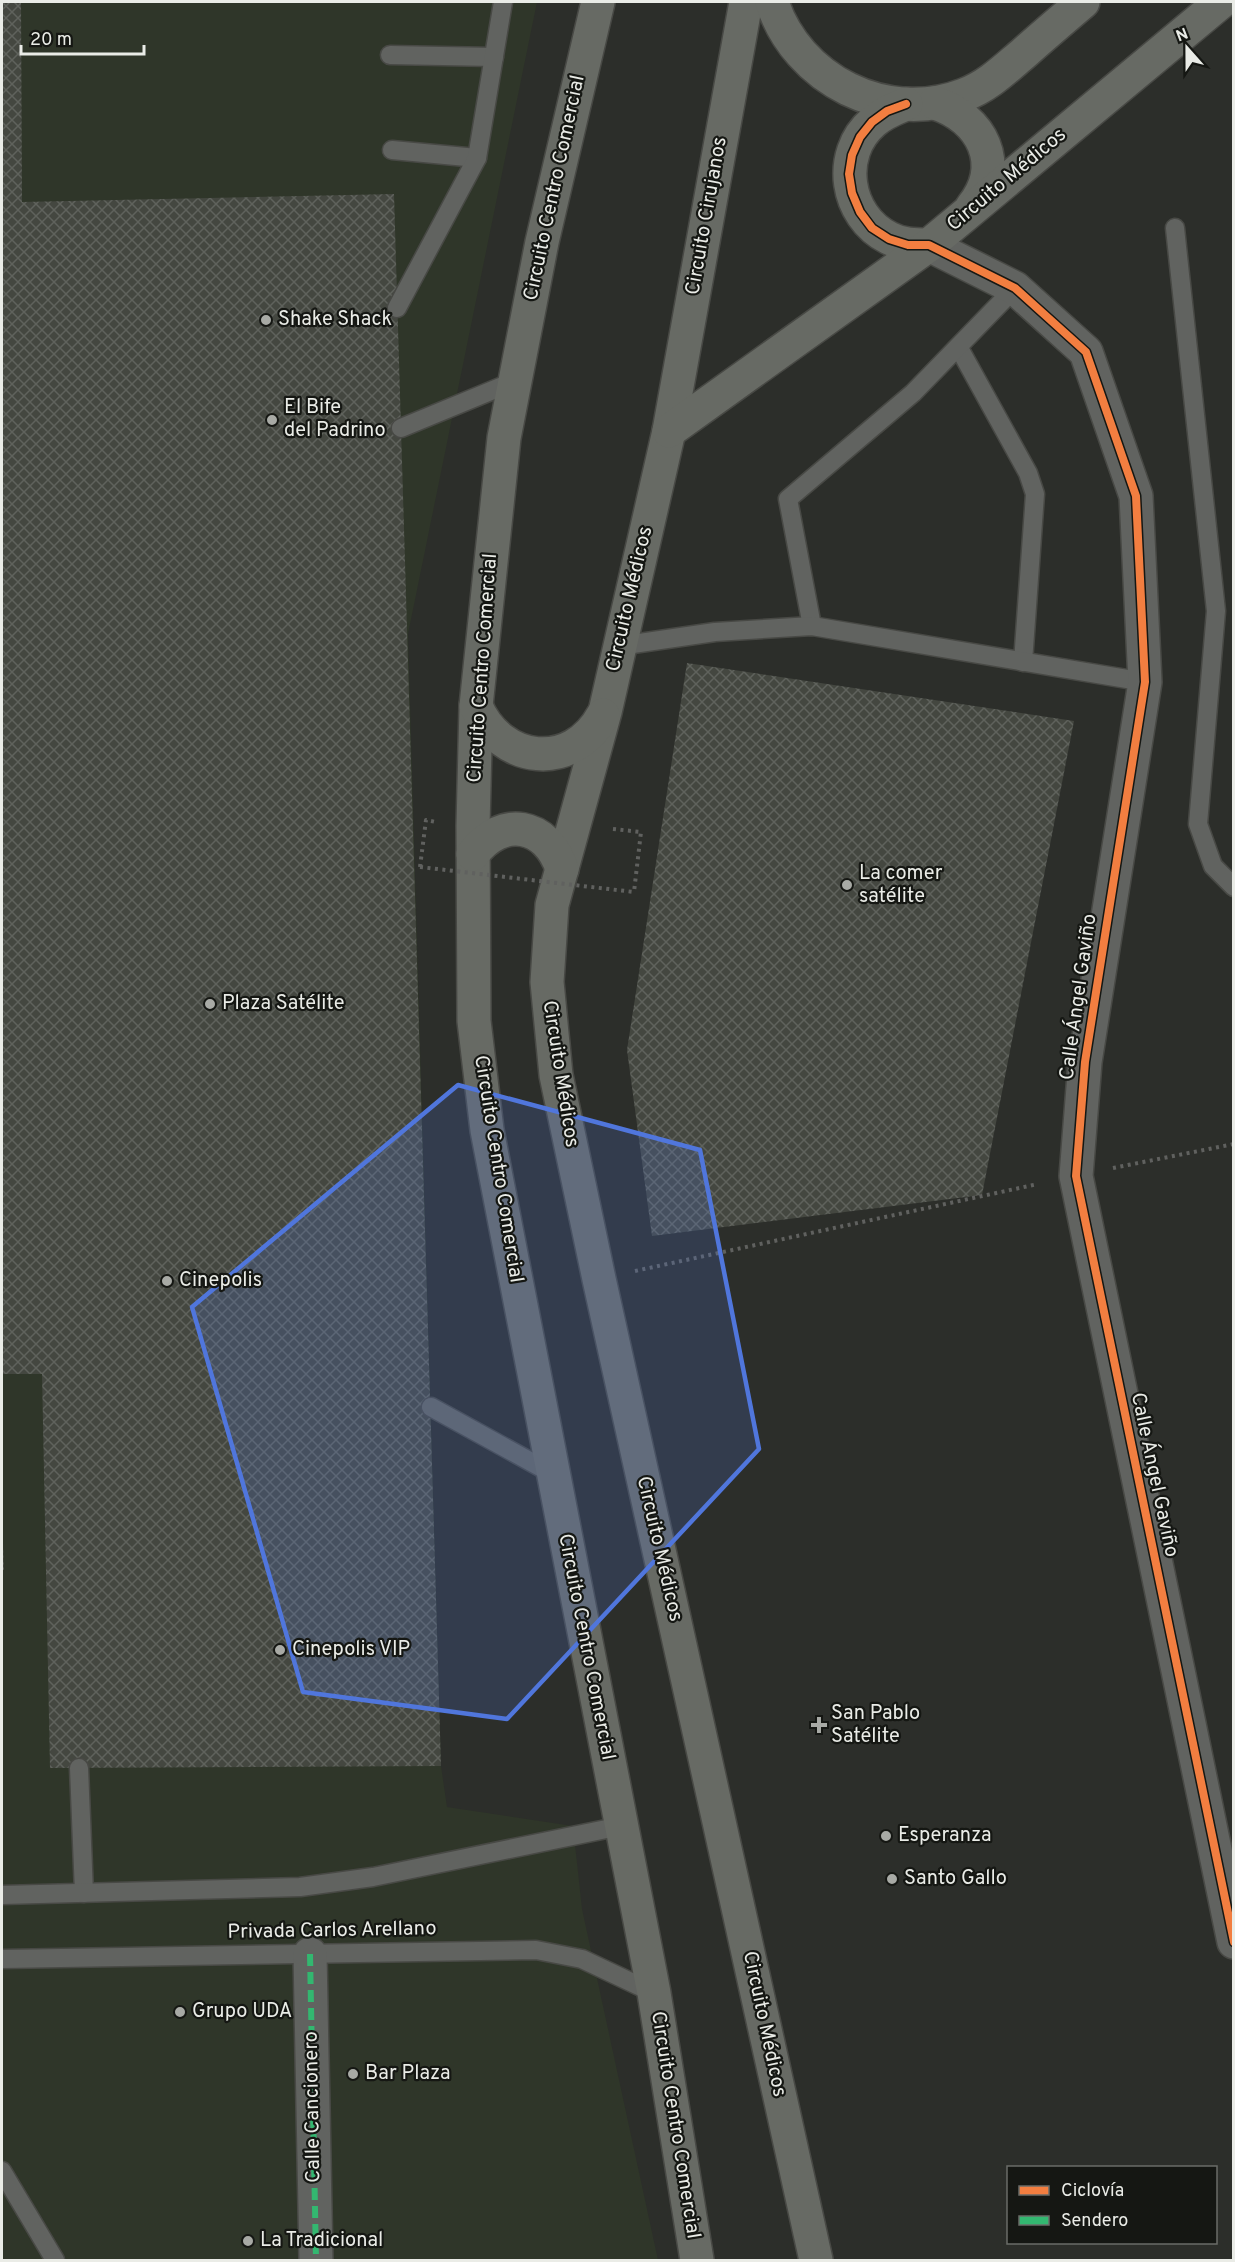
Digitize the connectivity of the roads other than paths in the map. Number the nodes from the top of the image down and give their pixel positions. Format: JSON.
{"nodes":[{"id":1,"x":503,"y":2,"type":"edge"},
{"id":2,"x":598,"y":2,"type":"edge"},
{"id":3,"x":746,"y":2,"type":"edge"},
{"id":4,"x":771,"y":2,"type":"edge"},
{"id":5,"x":1083,"y":2,"type":"edge"},
{"id":6,"x":1221,"y":2,"type":"edge"},
{"id":7,"x":390,"y":55,"type":"dead end"},
{"id":8,"x":494,"y":57,"type":"junction"},
{"id":9,"x":920,"y":104,"type":"junction"},
{"id":10,"x":392,"y":150,"type":"dead end"},
{"id":11,"x":477,"y":158,"type":"junction"},
{"id":12,"x":964,"y":218,"type":"junction"},
{"id":13,"x":1175,"y":228,"type":"dead end"},
{"id":14,"x":929,"y":245,"type":"junction"},
{"id":15,"x":1015,"y":288,"type":"junction"},
{"id":16,"x":398,"y":308,"type":"dead end"},
{"id":17,"x":959,"y":348,"type":"junction"},
{"id":18,"x":515,"y":381,"type":"junction"},
{"id":19,"x":401,"y":428,"type":"dead end"},
{"id":20,"x":669,"y":431,"type":"junction"},
{"id":21,"x":812,"y":626,"type":"junction"},
{"id":22,"x":619,"y":646,"type":"junction"},
{"id":23,"x":1023,"y":662,"type":"junction"},
{"id":24,"x":1145,"y":682,"type":"junction"},
{"id":25,"x":476,"y":706,"type":"junction"},
{"id":26,"x":605,"y":712,"type":"junction"},
{"id":27,"x":473,"y":854,"type":"junction"},
{"id":28,"x":562,"y":869,"type":"junction"},
{"id":29,"x":1233,"y":887,"type":"edge"},
{"id":30,"x":430,"y":1407,"type":"dead end"},
{"id":31,"x":553,"y":1474,"type":"junction"},
{"id":32,"x":79,"y":1768,"type":"dead end"},
{"id":33,"x":621,"y":1826,"type":"junction"},
{"id":34,"x":84,"y":1893,"type":"junction"},
{"id":35,"x":2,"y":1894,"type":"edge"},
{"id":36,"x":1233,"y":1942,"type":"edge"},
{"id":37,"x":310,"y":1954,"type":"junction"},
{"id":38,"x":2,"y":1959,"type":"edge"},
{"id":39,"x":654,"y":1993,"type":"junction"},
{"id":40,"x":2,"y":2171,"type":"edge"},
{"id":41,"x":55,"y":2260,"type":"edge"},
{"id":42,"x":316,"y":2260,"type":"edge"},
{"id":43,"x":697,"y":2260,"type":"edge"},
{"id":44,"x":816,"y":2260,"type":"edge"}],
"edges":[{"from":1,"to":8,"type":"lane"},
{"from":2,"to":18,"type":"main road","name":"Circuito Centro Comercial"},
{"from":3,"to":20,"type":"main road","name":"Circuito Cirujanos"},
{"from":4,"to":9,"type":"main road"},
{"from":5,"to":9,"type":"main road"},
{"from":6,"to":12,"type":"main road","name":"Circuito Médicos"},
{"from":7,"to":8,"type":"lane"},
{"from":8,"to":11,"type":"lane"},
{"from":9,"to":12,"type":"main road"},
{"from":9,"to":14,"type":"main road"},
{"from":10,"to":11,"type":"lane"},
{"from":11,"to":16,"type":"lane"},
{"from":12,"to":14,"type":"main road","name":"Circuito Médicos"},
{"from":13,"to":29,"type":"lane"},
{"from":14,"to":15,"type":"street","name":"Calle Ángel Gaviño"},
{"from":14,"to":20,"type":"main road","name":"Circuito Médicos"},
{"from":15,"to":17,"type":"lane"},
{"from":15,"to":24,"type":"street","name":"Calle Ángel Gaviño"},
{"from":17,"to":21,"type":"lane"},
{"from":17,"to":23,"type":"lane"},
{"from":18,"to":19,"type":"lane"},
{"from":18,"to":25,"type":"main road","name":"Circuito Centro Comercial"},
{"from":20,"to":22,"type":"main road","name":"Circuito Médicos"},
{"from":21,"to":22,"type":"lane"},
{"from":21,"to":23,"type":"lane"},
{"from":22,"to":26,"type":"main road","name":"Circuito Médicos"},
{"from":23,"to":24,"type":"lane"},
{"from":24,"to":36,"type":"street","name":"Calle Ángel Gaviño"},
{"from":25,"to":26,"type":"main road"},
{"from":25,"to":27,"type":"main road","name":"Circuito Centro Comercial"},
{"from":26,"to":28,"type":"main road","name":"Circuito Médicos"},
{"from":27,"to":28,"type":"main road"},
{"from":27,"to":31,"type":"main road","name":"Circuito Centro Comercial"},
{"from":28,"to":44,"type":"main road","name":"Circuito Médicos"},
{"from":30,"to":31,"type":"lane"},
{"from":31,"to":33,"type":"main road","name":"Circuito Centro Comercial"},
{"from":32,"to":34,"type":"lane"},
{"from":33,"to":34,"type":"lane"},
{"from":33,"to":39,"type":"main road","name":"Circuito Centro Comercial"},
{"from":34,"to":35,"type":"lane"},
{"from":37,"to":38,"type":"lane","name":"Privada Carlos Arellano"},
{"from":37,"to":39,"type":"lane","name":"Privada Carlos Arellano"},
{"from":37,"to":42,"type":"street","name":"Calle Cancionero"},
{"from":39,"to":43,"type":"main road","name":"Circuito Centro Comercial"},
{"from":40,"to":41,"type":"lane"}]}
